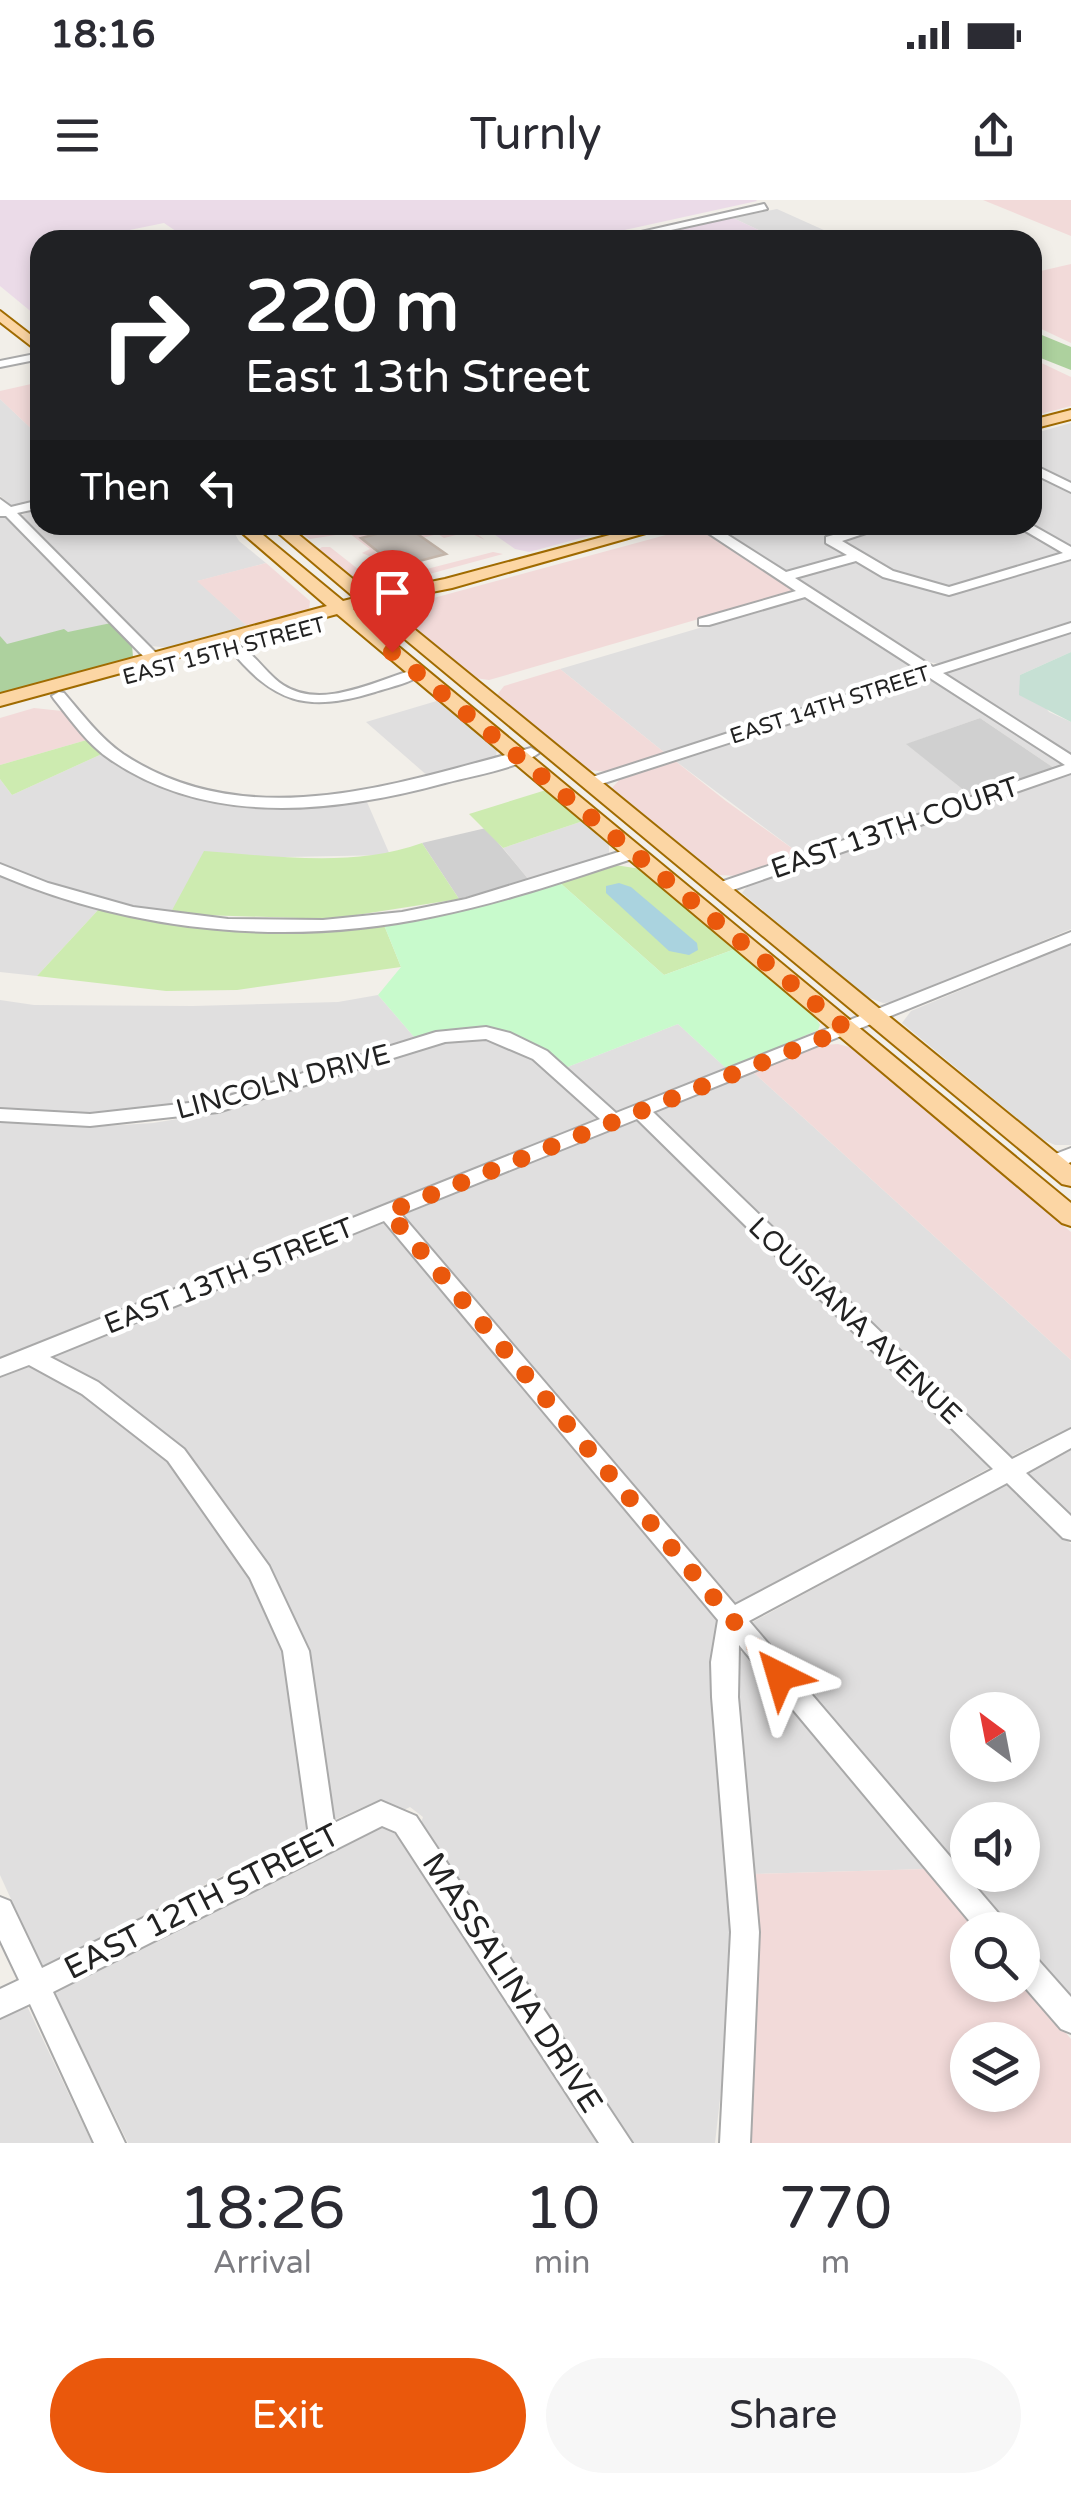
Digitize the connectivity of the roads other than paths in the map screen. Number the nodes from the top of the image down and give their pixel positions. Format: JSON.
{"nodes":[{"id":1,"x":764,"y":207,"type":"dead end"},
{"id":2,"x":659,"y":230,"type":"edge"},
{"id":3,"x":30,"y":355,"type":"edge"},
{"id":4,"x":0,"y":364,"type":"edge"},
{"id":5,"x":1071,"y":414,"type":"edge"},
{"id":6,"x":1042,"y":422,"type":"edge"},
{"id":7,"x":1042,"y":473,"type":"edge"},
{"id":8,"x":1071,"y":488,"type":"edge"},
{"id":9,"x":30,"y":505,"type":"edge"},
{"id":10,"x":3,"y":509,"type":"edge"},
{"id":11,"x":253,"y":535,"type":"edge"},
{"id":12,"x":288,"y":535,"type":"edge"},
{"id":13,"x":629,"y":535,"type":"edge"},
{"id":14,"x":718,"y":535,"type":"edge"},
{"id":15,"x":849,"y":535,"type":"edge"},
{"id":16,"x":1039,"y":535,"type":"edge"},
{"id":17,"x":1071,"y":554,"type":"edge"},
{"id":18,"x":858,"y":556,"type":"junction"},
{"id":19,"x":784,"y":578,"type":"junction"},
{"id":20,"x":807,"y":592,"type":"junction"},
{"id":21,"x":372,"y":604,"type":"junction"},
{"id":22,"x":343,"y":612,"type":"junction"},
{"id":23,"x":704,"y":622,"type":"dead end"},
{"id":24,"x":1071,"y":627,"type":"edge"},
{"id":25,"x":236,"y":648,"type":"junction"},
{"id":26,"x":158,"y":663,"type":"junction"},
{"id":27,"x":419,"y":672,"type":"junction"},
{"id":28,"x":933,"y":672,"type":"junction"},
{"id":29,"x":54,"y":691,"type":"junction"},
{"id":30,"x":0,"y":700,"type":"edge"},
{"id":31,"x":0,"y":712,"type":"edge"},
{"id":32,"x":525,"y":754,"type":"junction"},
{"id":33,"x":1071,"y":765,"type":"edge"},
{"id":34,"x":589,"y":783,"type":"junction"},
{"id":35,"x":634,"y":852,"type":"junction"},
{"id":36,"x":0,"y":869,"type":"edge"},
{"id":37,"x":718,"y":889,"type":"junction"},
{"id":38,"x":1071,"y":936,"type":"edge"},
{"id":39,"x":876,"y":1018,"type":"junction"},
{"id":40,"x":846,"y":1029,"type":"junction"},
{"id":41,"x":639,"y":1110,"type":"junction"},
{"id":42,"x":0,"y":1115,"type":"edge"},
{"id":43,"x":614,"y":1120,"type":"junction"},
{"id":44,"x":1065,"y":1165,"type":"edge"},
{"id":45,"x":388,"y":1212,"type":"junction"},
{"id":46,"x":1071,"y":1217,"type":"edge"},
{"id":47,"x":31,"y":1356,"type":"junction"},
{"id":48,"x":0,"y":1368,"type":"edge"},
{"id":49,"x":1071,"y":1438,"type":"edge"},
{"id":50,"x":1008,"y":1470,"type":"junction"},
{"id":51,"x":1071,"y":1531,"type":"edge"},
{"id":52,"x":732,"y":1619,"type":"junction"},
{"id":53,"x":406,"y":1824,"type":"joint"},
{"id":54,"x":323,"y":1839,"type":"junction"},
{"id":55,"x":0,"y":1910,"type":"edge"},
{"id":56,"x":981,"y":1912,"type":"edge"},
{"id":57,"x":1040,"y":1983,"type":"edge"},
{"id":58,"x":34,"y":1986,"type":"junction"},
{"id":59,"x":0,"y":2004,"type":"edge"},
{"id":60,"x":1071,"y":2019,"type":"edge"},
{"id":61,"x":110,"y":2143,"type":"edge"},
{"id":62,"x":617,"y":2143,"type":"edge"},
{"id":63,"x":735,"y":2143,"type":"edge"}],
"edges":[{"from":1,"to":2,"type":"street"},
{"from":3,"to":4,"type":"street"},
{"from":5,"to":6,"type":"main road"},
{"from":7,"to":8,"type":"street"},
{"from":9,"to":10,"type":"street"},
{"from":10,"to":26,"type":"street"},
{"from":11,"to":22,"type":"main road"},
{"from":12,"to":21,"type":"main road"},
{"from":13,"to":21,"type":"main road","name":"EAST 15TH STREET"},
{"from":14,"to":19,"type":"street"},
{"from":15,"to":18,"type":"street"},
{"from":16,"to":17,"type":"street"},
{"from":17,"to":18,"type":"street"},
{"from":18,"to":19,"type":"street"},
{"from":19,"to":20,"type":"street"},
{"from":20,"to":23,"type":"street"},
{"from":20,"to":28,"type":"street"},
{"from":21,"to":22,"type":"main road","name":"EAST 15TH STREET"},
{"from":21,"to":34,"type":"main road"},
{"from":22,"to":25,"type":"main road","name":"EAST 15TH STREET"},
{"from":22,"to":26,"type":"main road","name":"EAST 15TH STREET"},
{"from":22,"to":27,"type":"main road"},
{"from":24,"to":28,"type":"street","name":"EAST 14TH STREET"},
{"from":25,"to":26,"type":"main road","name":"EAST 15TH STREET"},
{"from":25,"to":27,"type":"street"},
{"from":26,"to":29,"type":"main road","name":"EAST 15TH STREET"},
{"from":27,"to":32,"type":"main road"},
{"from":28,"to":33,"type":"street"},
{"from":28,"to":34,"type":"street","name":"EAST 14TH STREET"},
{"from":29,"to":30,"type":"main road","name":"EAST 15TH STREET"},
{"from":29,"to":31,"type":"main road","name":"EAST 15TH STREET"},
{"from":29,"to":32,"type":"street"},
{"from":32,"to":34,"type":"main road"},
{"from":32,"to":35,"type":"main road"},
{"from":33,"to":37,"type":"street","name":"EAST 13TH COURT"},
{"from":34,"to":37,"type":"main road"},
{"from":35,"to":36,"type":"street"},
{"from":35,"to":40,"type":"main road"},
{"from":37,"to":39,"type":"main road"},
{"from":38,"to":39,"type":"street","name":"EAST 13TH STREET"},
{"from":39,"to":40,"type":"street","name":"EAST 13TH STREET"},
{"from":39,"to":44,"type":"main road"},
{"from":40,"to":41,"type":"street","name":"EAST 13TH STREET"},
{"from":40,"to":46,"type":"main road"},
{"from":41,"to":43,"type":"street","name":"EAST 13TH STREET"},
{"from":41,"to":50,"type":"street","name":"LOUISIANA AVENUE"},
{"from":42,"to":43,"type":"street","name":"LINCOLN DRIVE"},
{"from":43,"to":45,"type":"street","name":"EAST 13TH STREET"},
{"from":45,"to":47,"type":"street","name":"EAST 13TH STREET"},
{"from":45,"to":52,"type":"street"},
{"from":47,"to":48,"type":"street","name":"EAST 13TH STREET"},
{"from":47,"to":54,"type":"street"},
{"from":49,"to":50,"type":"street"},
{"from":50,"to":51,"type":"street","name":"LOUISIANA AVENUE"},
{"from":50,"to":52,"type":"street"},
{"from":52,"to":56,"type":"street"},
{"from":52,"to":63,"type":"street"},
{"from":53,"to":54,"type":"street","name":"EAST 12TH STREET"},
{"from":53,"to":62,"type":"street","name":"MASSALINA DRIVE"},
{"from":54,"to":58,"type":"street","name":"EAST 12TH STREET"},
{"from":55,"to":58,"type":"street"},
{"from":57,"to":60,"type":"street"},
{"from":58,"to":59,"type":"street","name":"EAST 12TH STREET"},
{"from":58,"to":61,"type":"street"}]}
